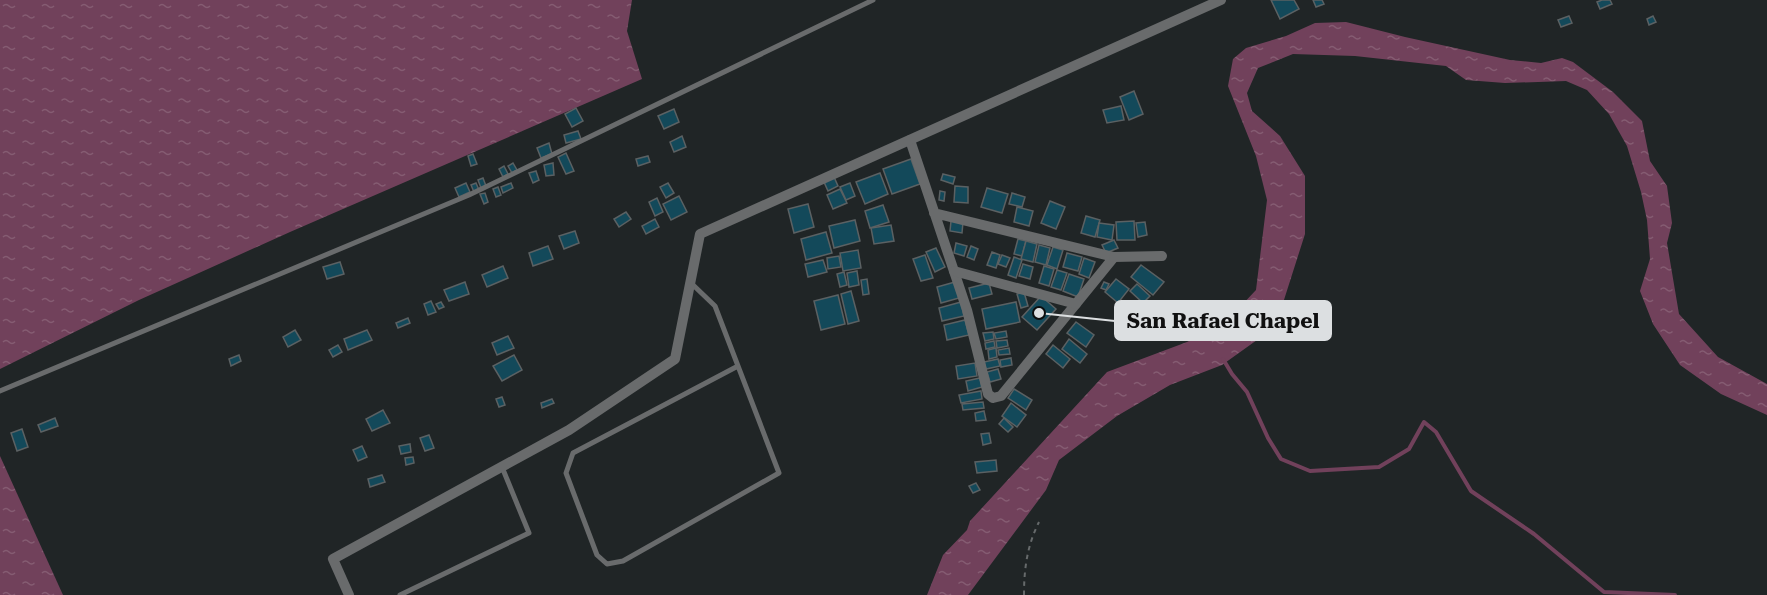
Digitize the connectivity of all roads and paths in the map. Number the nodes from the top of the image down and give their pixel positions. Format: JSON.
{"nodes":[{"id":1,"x":873,"y":0,"type":"edge"},
{"id":2,"x":1221,"y":0,"type":"edge"},
{"id":3,"x":910,"y":140,"type":"junction"},
{"id":4,"x":934,"y":213,"type":"junction"},
{"id":5,"x":1114,"y":256,"type":"junction"},
{"id":6,"x":1162,"y":256,"type":"dead end"},
{"id":7,"x":954,"y":271,"type":"junction"},
{"id":8,"x":691,"y":283,"type":"junction"},
{"id":9,"x":1076,"y":304,"type":"junction"},
{"id":10,"x":738,"y":366,"type":"junction"},
{"id":11,"x":0,"y":391,"type":"edge"},
{"id":12,"x":501,"y":466,"type":"junction"},
{"id":13,"x":1039,"y":522,"type":"dead end"},
{"id":14,"x":348,"y":595,"type":"edge"},
{"id":15,"x":400,"y":595,"type":"edge"},
{"id":16,"x":1024,"y":595,"type":"edge"}],
"edges":[{"from":1,"to":11,"type":"lane"},
{"from":2,"to":3,"type":"street"},
{"from":3,"to":4,"type":"street"},
{"from":3,"to":8,"type":"street"},
{"from":4,"to":5,"type":"street"},
{"from":4,"to":7,"type":"street"},
{"from":5,"to":6,"type":"street"},
{"from":5,"to":9,"type":"street"},
{"from":7,"to":9,"type":"street"},
{"from":7,"to":9,"type":"street"},
{"from":8,"to":10,"type":"lane"},
{"from":8,"to":12,"type":"street"},
{"from":10,"to":10,"type":"lane"},
{"from":12,"to":14,"type":"street"},
{"from":12,"to":15,"type":"lane"},
{"from":13,"to":16,"type":"path"}]}
